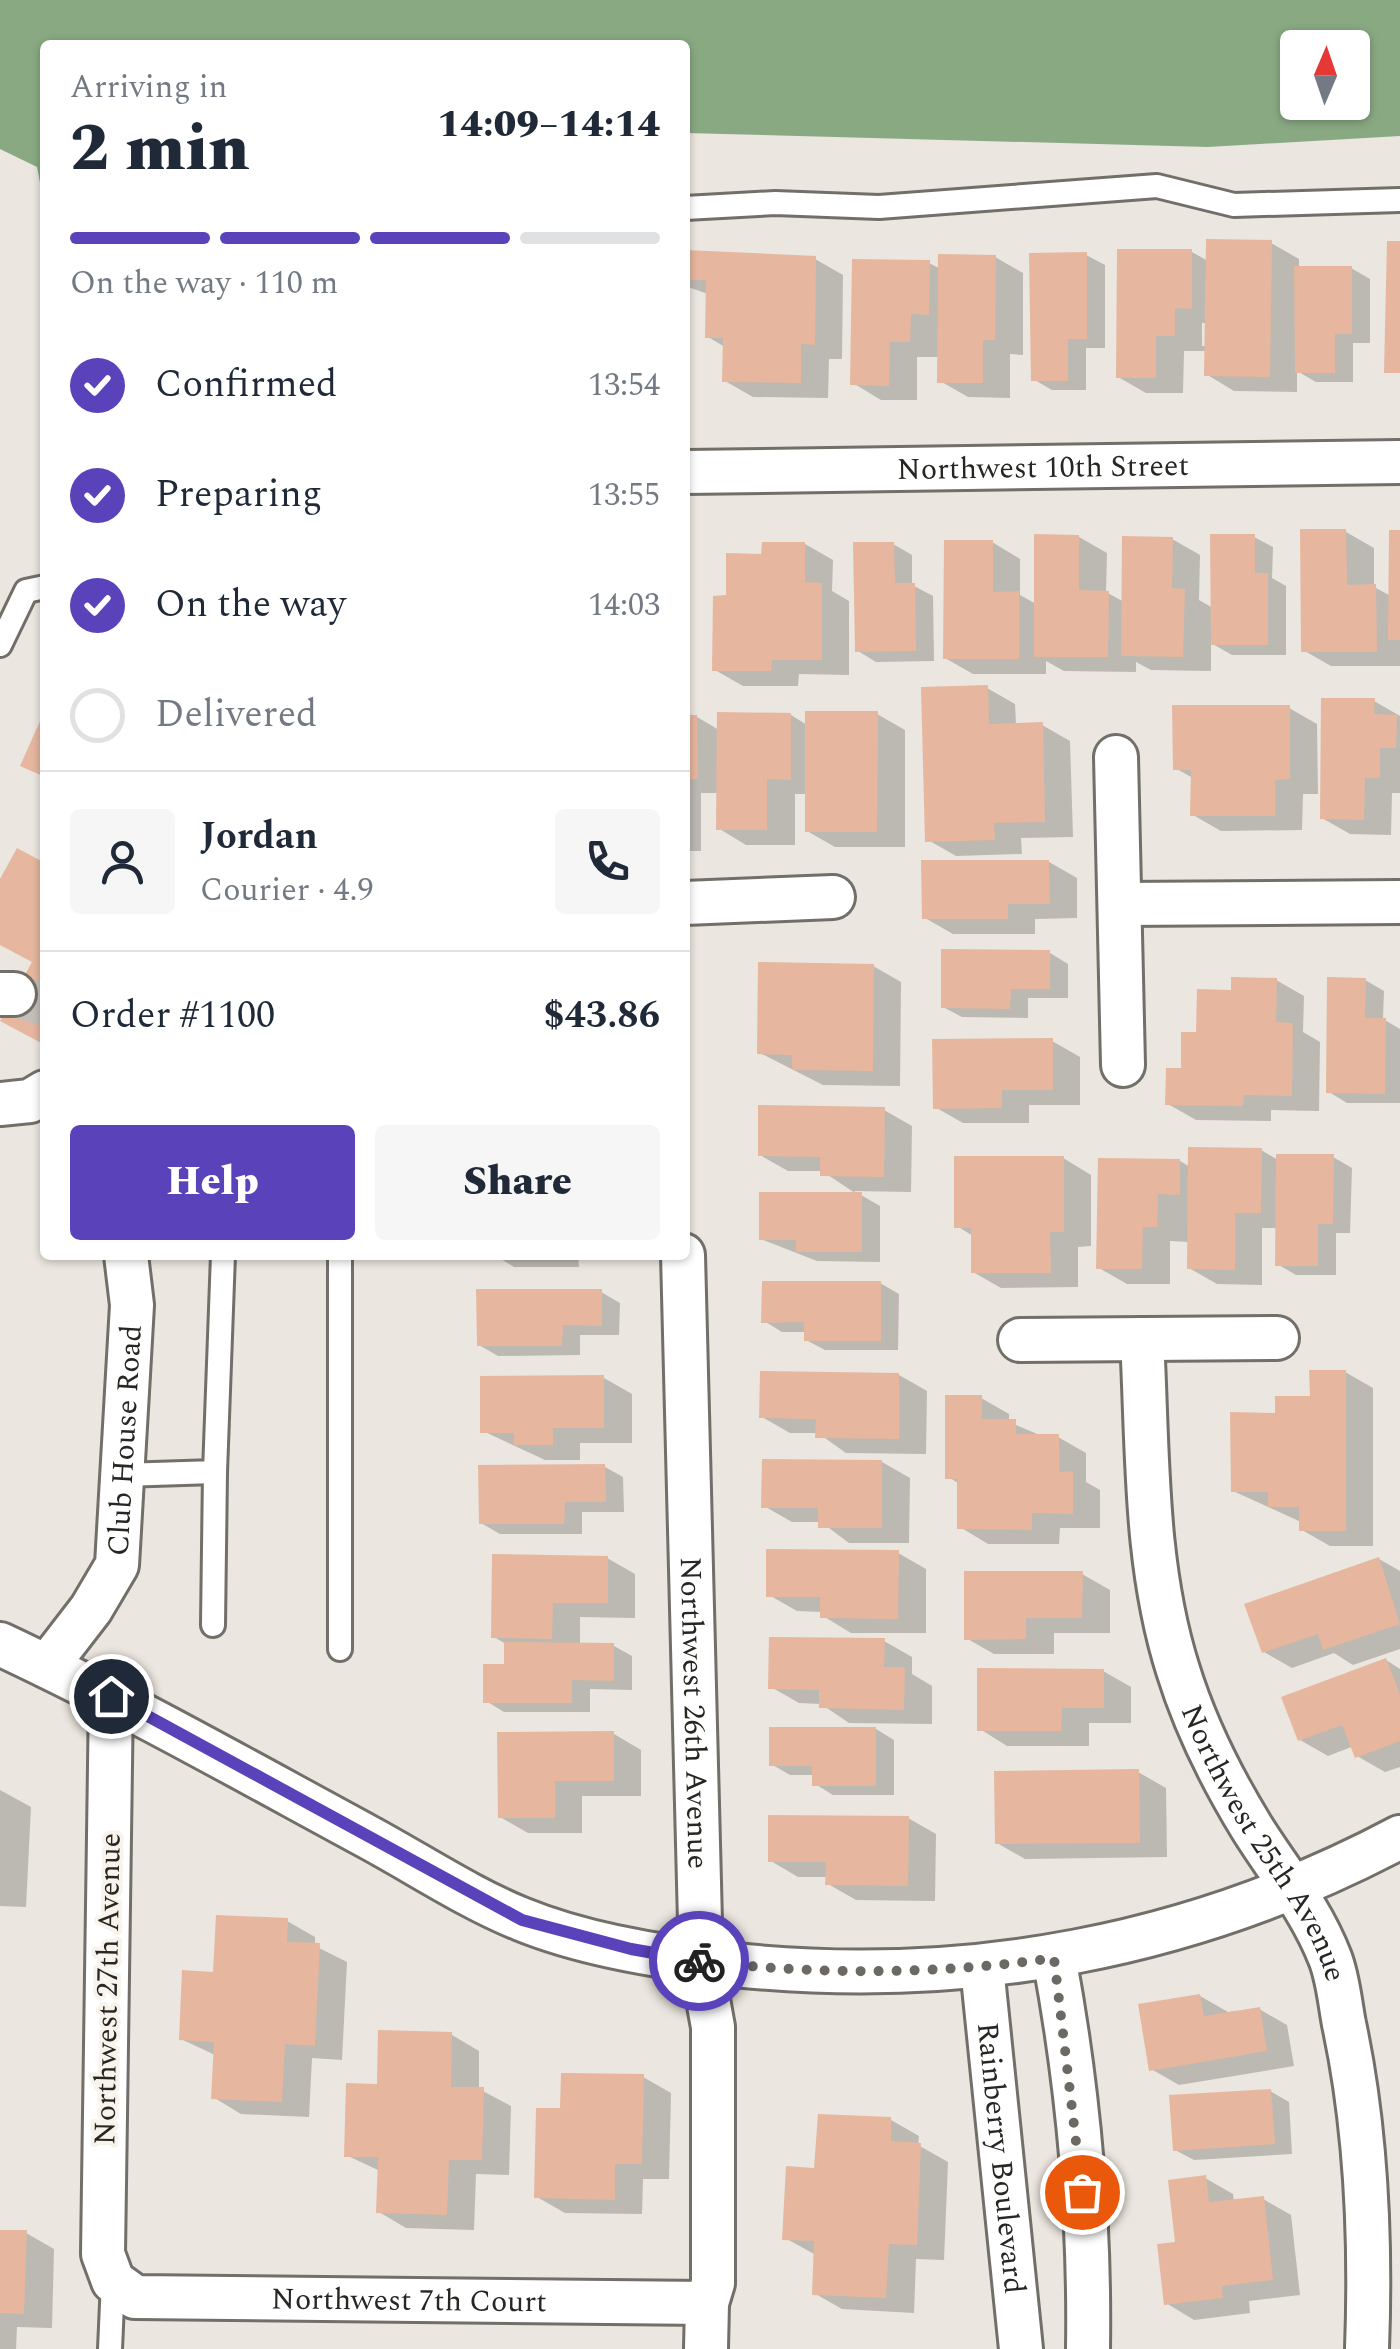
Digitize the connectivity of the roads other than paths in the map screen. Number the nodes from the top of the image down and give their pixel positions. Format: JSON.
{"nodes":[{"id":1,"x":1400,"y":200,"type":"edge"},
{"id":2,"x":690,"y":208,"type":"edge"},
{"id":3,"x":1400,"y":462,"type":"edge"},
{"id":4,"x":690,"y":472,"type":"edge"},
{"id":5,"x":40,"y":588,"type":"edge"},
{"id":6,"x":0,"y":645,"type":"edge"},
{"id":7,"x":1116,"y":756,"type":"dead end"},
{"id":8,"x":832,"y":898,"type":"dead end"},
{"id":9,"x":1400,"y":902,"type":"edge"},
{"id":10,"x":690,"y":903,"type":"edge"},
{"id":11,"x":1120,"y":904,"type":"junction"},
{"id":12,"x":1123,"y":1065,"type":"dead end"},
{"id":13,"x":40,"y":1095,"type":"edge"},
{"id":14,"x":0,"y":1104,"type":"edge"},
{"id":15,"x":127,"y":1260,"type":"edge"},
{"id":16,"x":222,"y":1260,"type":"edge"},
{"id":17,"x":340,"y":1260,"type":"edge"},
{"id":18,"x":683,"y":1260,"type":"edge"},
{"id":19,"x":1277,"y":1338,"type":"dead end"},
{"id":20,"x":1142,"y":1339,"type":"junction"},
{"id":21,"x":1020,"y":1340,"type":"dead end"},
{"id":22,"x":215,"y":1472,"type":"junction"},
{"id":23,"x":122,"y":1475,"type":"junction"},
{"id":24,"x":213,"y":1624,"type":"dead end"},
{"id":25,"x":0,"y":1644,"type":"edge"},
{"id":26,"x":340,"y":1649,"type":"dead end"},
{"id":27,"x":48,"y":1666,"type":"junction"},
{"id":28,"x":111,"y":1696,"type":"junction"},
{"id":29,"x":1400,"y":1837,"type":"edge"},
{"id":30,"x":1296,"y":1888,"type":"junction"},
{"id":31,"x":1054,"y":1958,"type":"junction"},
{"id":32,"x":700,"y":1961,"type":"junction"},
{"id":33,"x":982,"y":1967,"type":"junction"},
{"id":34,"x":113,"y":2281,"type":"junction"},
{"id":35,"x":707,"y":2302,"type":"junction"},
{"id":36,"x":110,"y":2349,"type":"edge"},
{"id":37,"x":706,"y":2349,"type":"edge"},
{"id":38,"x":1021,"y":2349,"type":"edge"},
{"id":39,"x":1088,"y":2349,"type":"edge"},
{"id":40,"x":1367,"y":2349,"type":"edge"}],
"edges":[{"from":1,"to":2,"type":"lane"},
{"from":3,"to":4,"type":"street","name":"Northwest 10th Street"},
{"from":5,"to":6,"type":"lane"},
{"from":7,"to":11,"type":"street"},
{"from":8,"to":10,"type":"street"},
{"from":9,"to":11,"type":"street"},
{"from":11,"to":12,"type":"street"},
{"from":13,"to":14,"type":"street"},
{"from":15,"to":23,"type":"street","name":"Club House Road"},
{"from":16,"to":22,"type":"lane"},
{"from":17,"to":26,"type":"lane"},
{"from":18,"to":32,"type":"street","name":"Northwest 26th Avenue"},
{"from":19,"to":20,"type":"street"},
{"from":20,"to":21,"type":"street"},
{"from":20,"to":30,"type":"street","name":"Northwest 25th Avenue"},
{"from":22,"to":23,"type":"lane"},
{"from":22,"to":24,"type":"lane"},
{"from":23,"to":27,"type":"street","name":"Club House Road"},
{"from":25,"to":27,"type":"street"},
{"from":27,"to":28,"type":"street"},
{"from":28,"to":32,"type":"street"},
{"from":28,"to":34,"type":"street","name":"Northwest 27th Avenue"},
{"from":29,"to":30,"type":"street"},
{"from":30,"to":31,"type":"street"},
{"from":30,"to":40,"type":"street","name":"Northwest 25th Avenue"},
{"from":31,"to":33,"type":"street"},
{"from":31,"to":39,"type":"street"},
{"from":32,"to":33,"type":"street"},
{"from":32,"to":35,"type":"street","name":"Northwest 26th Avenue"},
{"from":33,"to":38,"type":"street","name":"Rainberry Boulevard"},
{"from":34,"to":35,"type":"street","name":"Northwest 7th Court"},
{"from":34,"to":36,"type":"lane"},
{"from":35,"to":37,"type":"street","name":"Northwest 26th Avenue"}]}
